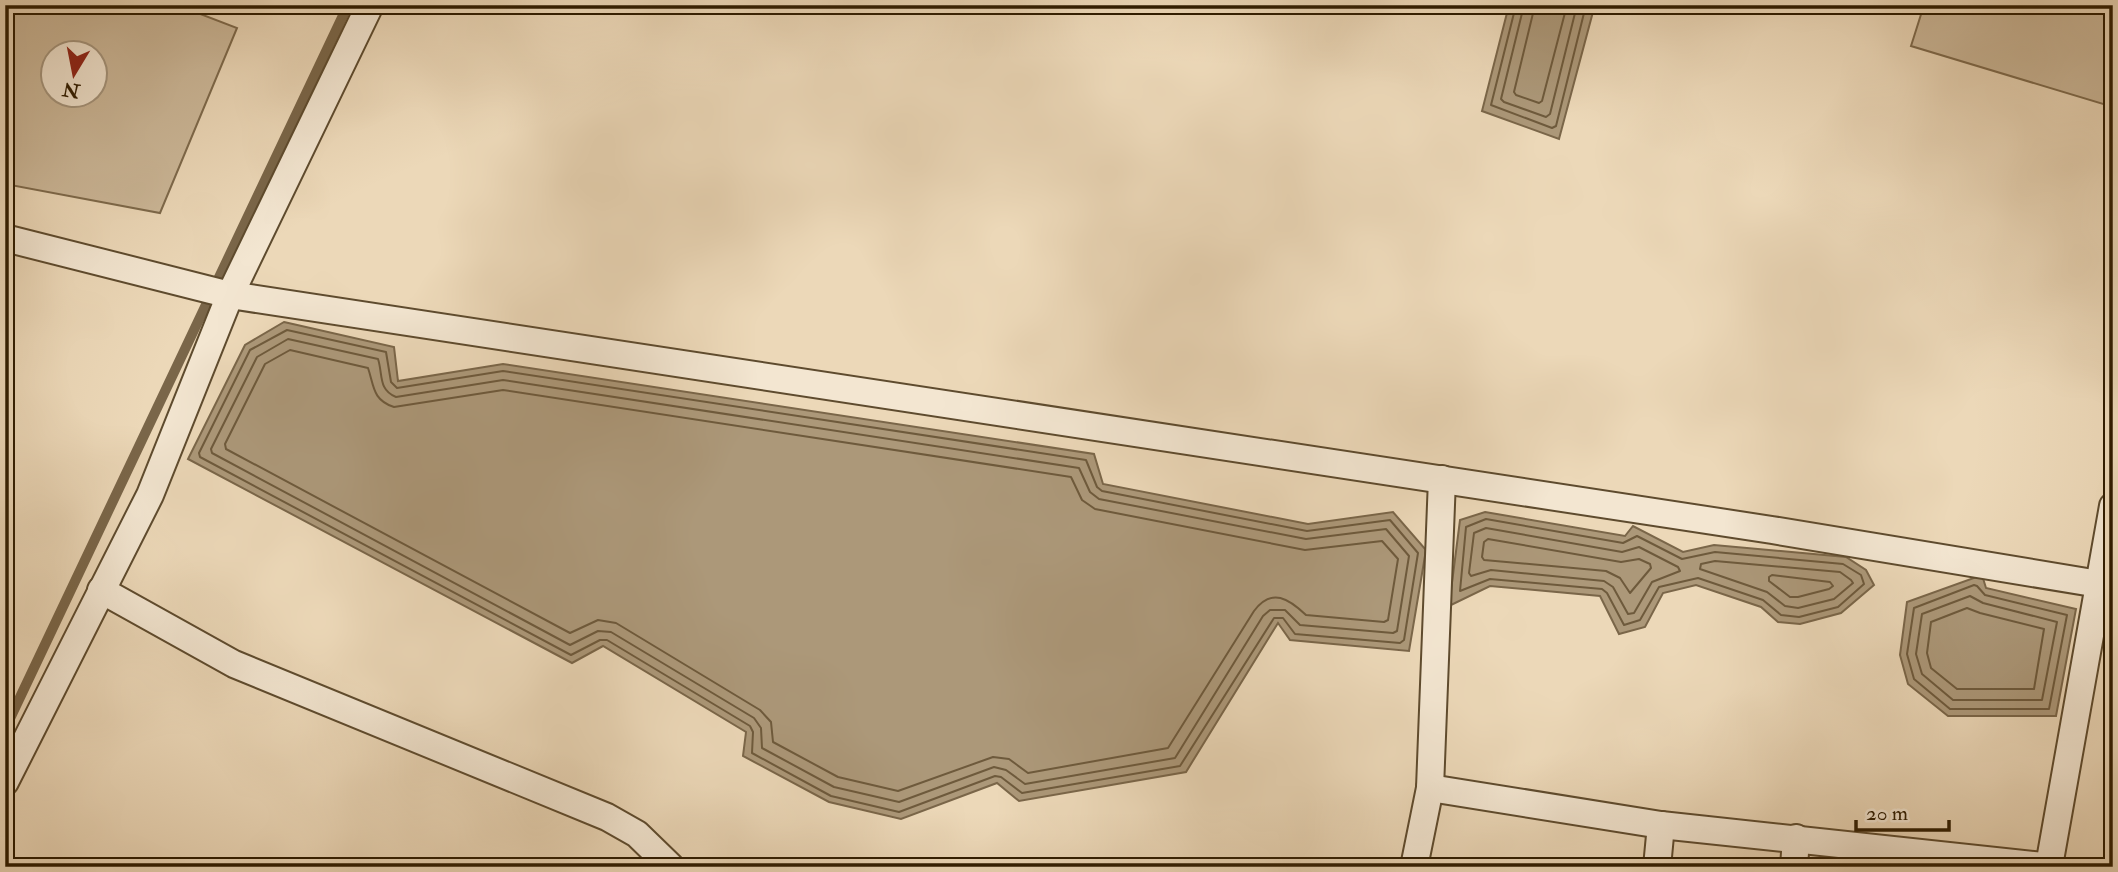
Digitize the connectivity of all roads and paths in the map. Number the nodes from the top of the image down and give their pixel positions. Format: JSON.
{"nodes":[{"id":1,"x":370,"y":5,"type":"edge"},
{"id":2,"x":5,"y":238,"type":"edge"},
{"id":3,"x":230,"y":295,"type":"junction"},
{"id":4,"x":1442,"y":479,"type":"junction"},
{"id":5,"x":2113,"y":506,"type":"edge"},
{"id":6,"x":2099,"y":584,"type":"junction"},
{"id":7,"x":101,"y":590,"type":"junction"},
{"id":8,"x":5,"y":782,"type":"edge"},
{"id":9,"x":1430,"y":788,"type":"junction"},
{"id":10,"x":1661,"y":825,"type":"junction"},
{"id":11,"x":1796,"y":838,"type":"junction"},
{"id":12,"x":1940,"y":860,"type":"edge"},
{"id":13,"x":2051,"y":866,"type":"edge"},
{"id":14,"x":671,"y":867,"type":"edge"},
{"id":15,"x":1414,"y":867,"type":"edge"},
{"id":16,"x":1657,"y":867,"type":"edge"},
{"id":17,"x":1794,"y":867,"type":"edge"}],
"edges":[{"from":1,"to":3,"type":"street"},
{"from":2,"to":3,"type":"street"},
{"from":3,"to":4,"type":"street"},
{"from":3,"to":7,"type":"street"},
{"from":4,"to":6,"type":"street"},
{"from":4,"to":9,"type":"street"},
{"from":5,"to":6,"type":"street"},
{"from":6,"to":13,"type":"street"},
{"from":7,"to":8,"type":"street"},
{"from":7,"to":14,"type":"street"},
{"from":9,"to":10,"type":"street"},
{"from":9,"to":15,"type":"street"},
{"from":10,"to":11,"type":"street"},
{"from":10,"to":16,"type":"street"},
{"from":11,"to":12,"type":"street"},
{"from":11,"to":17,"type":"street"},
{"from":12,"to":13,"type":"street"}]}
